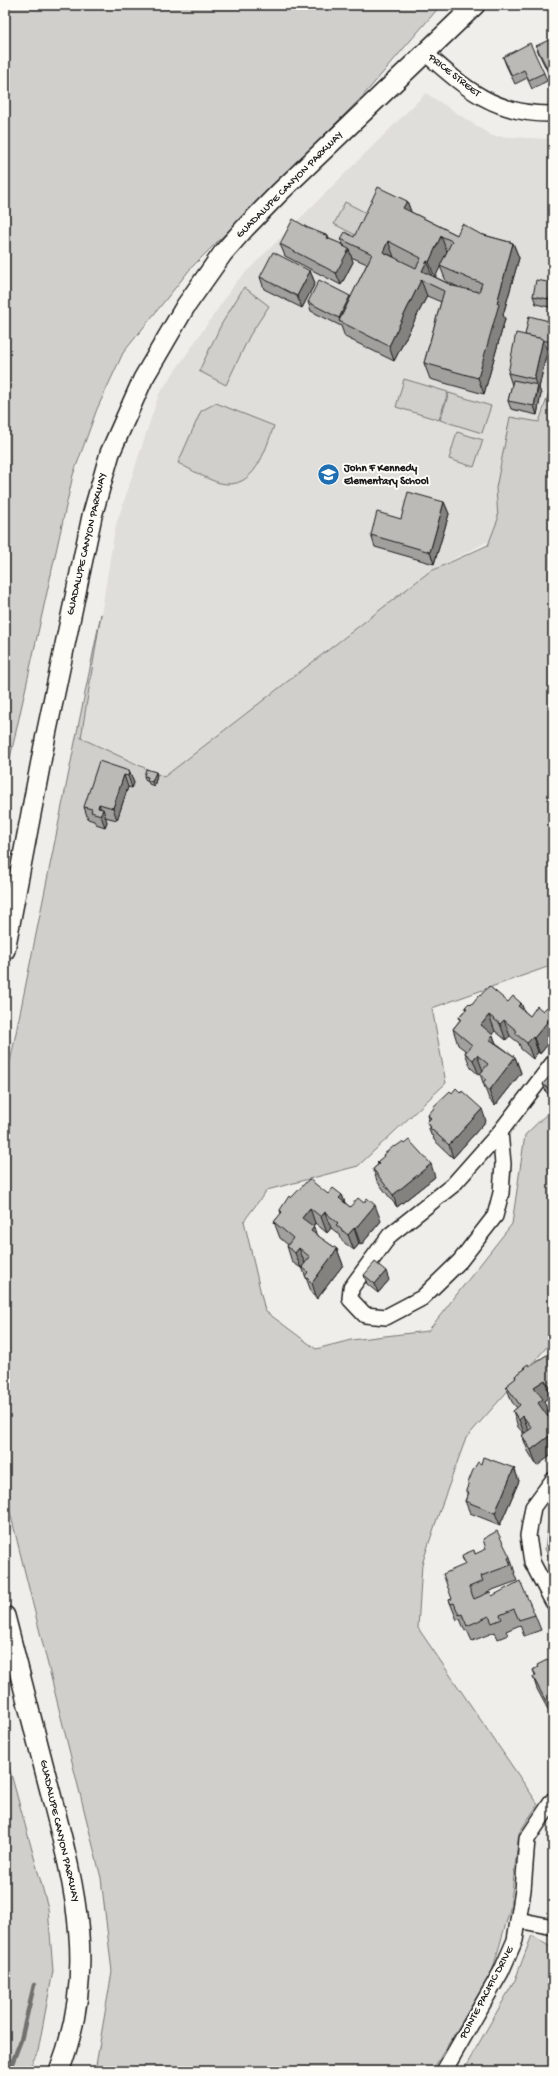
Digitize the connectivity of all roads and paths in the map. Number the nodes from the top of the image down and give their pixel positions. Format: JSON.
{"nodes":[{"id":1,"x":475,"y":5,"type":"edge"},
{"id":2,"x":425,"y":53,"type":"junction"},
{"id":3,"x":553,"y":114,"type":"edge"},
{"id":4,"x":5,"y":950,"type":"edge"},
{"id":5,"x":553,"y":1063,"type":"edge"},
{"id":6,"x":500,"y":1132,"type":"junction"},
{"id":7,"x":553,"y":1480,"type":"edge"},
{"id":8,"x":553,"y":1602,"type":"edge"},
{"id":9,"x":5,"y":1616,"type":"edge"},
{"id":10,"x":553,"y":1800,"type":"edge"},
{"id":11,"x":518,"y":1920,"type":"junction"},
{"id":12,"x":553,"y":1927,"type":"edge"},
{"id":13,"x":59,"y":2071,"type":"edge"},
{"id":14,"x":444,"y":2071,"type":"edge"}],
"edges":[{"from":1,"to":2,"type":"main road","name":"GUADALUPE CANYON PARKWAY"},
{"from":2,"to":3,"type":"street","name":"PRICE STREET"},
{"from":2,"to":4,"type":"main road","name":"GUADALUPE CANYON PARKWAY"},
{"from":5,"to":6,"type":"street"},
{"from":6,"to":6,"type":"street"},
{"from":7,"to":8,"type":"street"},
{"from":9,"to":13,"type":"main road","name":"GUADALUPE CANYON PARKWAY"},
{"from":10,"to":11,"type":"street","name":"POINTE PACIFIC DRIVE"},
{"from":11,"to":12,"type":"street"},
{"from":11,"to":14,"type":"street","name":"POINTE PACIFIC DRIVE"}]}
